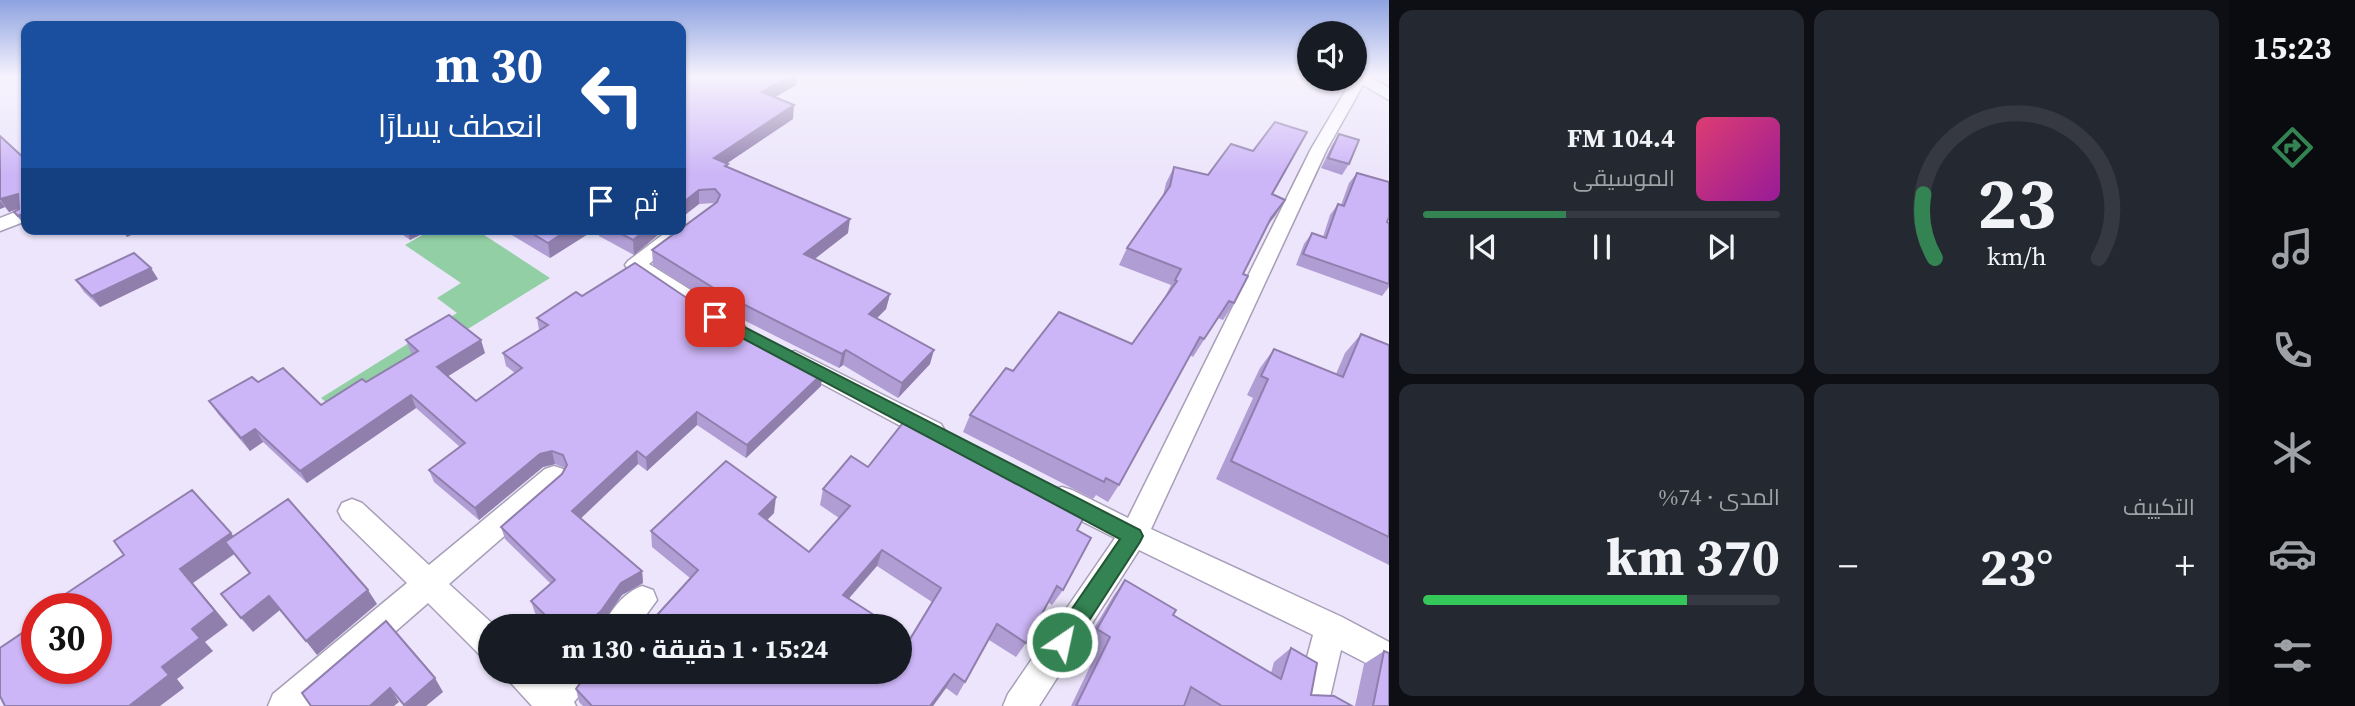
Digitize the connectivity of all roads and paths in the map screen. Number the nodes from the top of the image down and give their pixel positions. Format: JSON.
{"nodes":[{"id":1,"x":1341,"y":109,"type":"edge"},
{"id":2,"x":21,"y":216,"type":"edge"},
{"id":3,"x":696,"y":219,"type":"edge"},
{"id":4,"x":0,"y":225,"type":"edge"},
{"id":5,"x":686,"y":227,"type":"edge"},
{"id":6,"x":675,"y":235,"type":"edge"},
{"id":7,"x":752,"y":337,"type":"edge"},
{"id":8,"x":777,"y":349,"type":"edge"},
{"id":9,"x":961,"y":446,"type":"edge"},
{"id":10,"x":554,"y":477,"type":"edge"},
{"id":11,"x":1035,"y":484,"type":"edge"},
{"id":12,"x":352,"y":511,"type":"dead end"},
{"id":13,"x":1133,"y":536,"type":"junction"},
{"id":14,"x":427,"y":584,"type":"junction"},
{"id":15,"x":642,"y":600,"type":"dead end"},
{"id":16,"x":630,"y":614,"type":"edge"},
{"id":17,"x":1331,"y":627,"type":"junction"},
{"id":18,"x":478,"y":632,"type":"edge"},
{"id":19,"x":1389,"y":659,"type":"edge"},
{"id":20,"x":534,"y":684,"type":"edge"},
{"id":21,"x":570,"y":684,"type":"edge"},
{"id":22,"x":554,"y":704,"type":"edge"},
{"id":23,"x":285,"y":706,"type":"edge"},
{"id":24,"x":1020,"y":706,"type":"edge"},
{"id":25,"x":1311,"y":706,"type":"edge"}],
"edges":[{"from":1,"to":13,"type":"street"},
{"from":2,"to":4,"type":"street"},
{"from":3,"to":5,"type":"street"},
{"from":6,"to":7,"type":"street"},
{"from":8,"to":9,"type":"street"},
{"from":10,"to":14,"type":"street"},
{"from":11,"to":13,"type":"street"},
{"from":12,"to":14,"type":"street"},
{"from":13,"to":17,"type":"street"},
{"from":13,"to":24,"type":"street"},
{"from":14,"to":18,"type":"street"},
{"from":14,"to":23,"type":"street"},
{"from":15,"to":16,"type":"street"},
{"from":17,"to":19,"type":"street"},
{"from":17,"to":25,"type":"street"},
{"from":20,"to":22,"type":"street"},
{"from":21,"to":22,"type":"street"}]}
